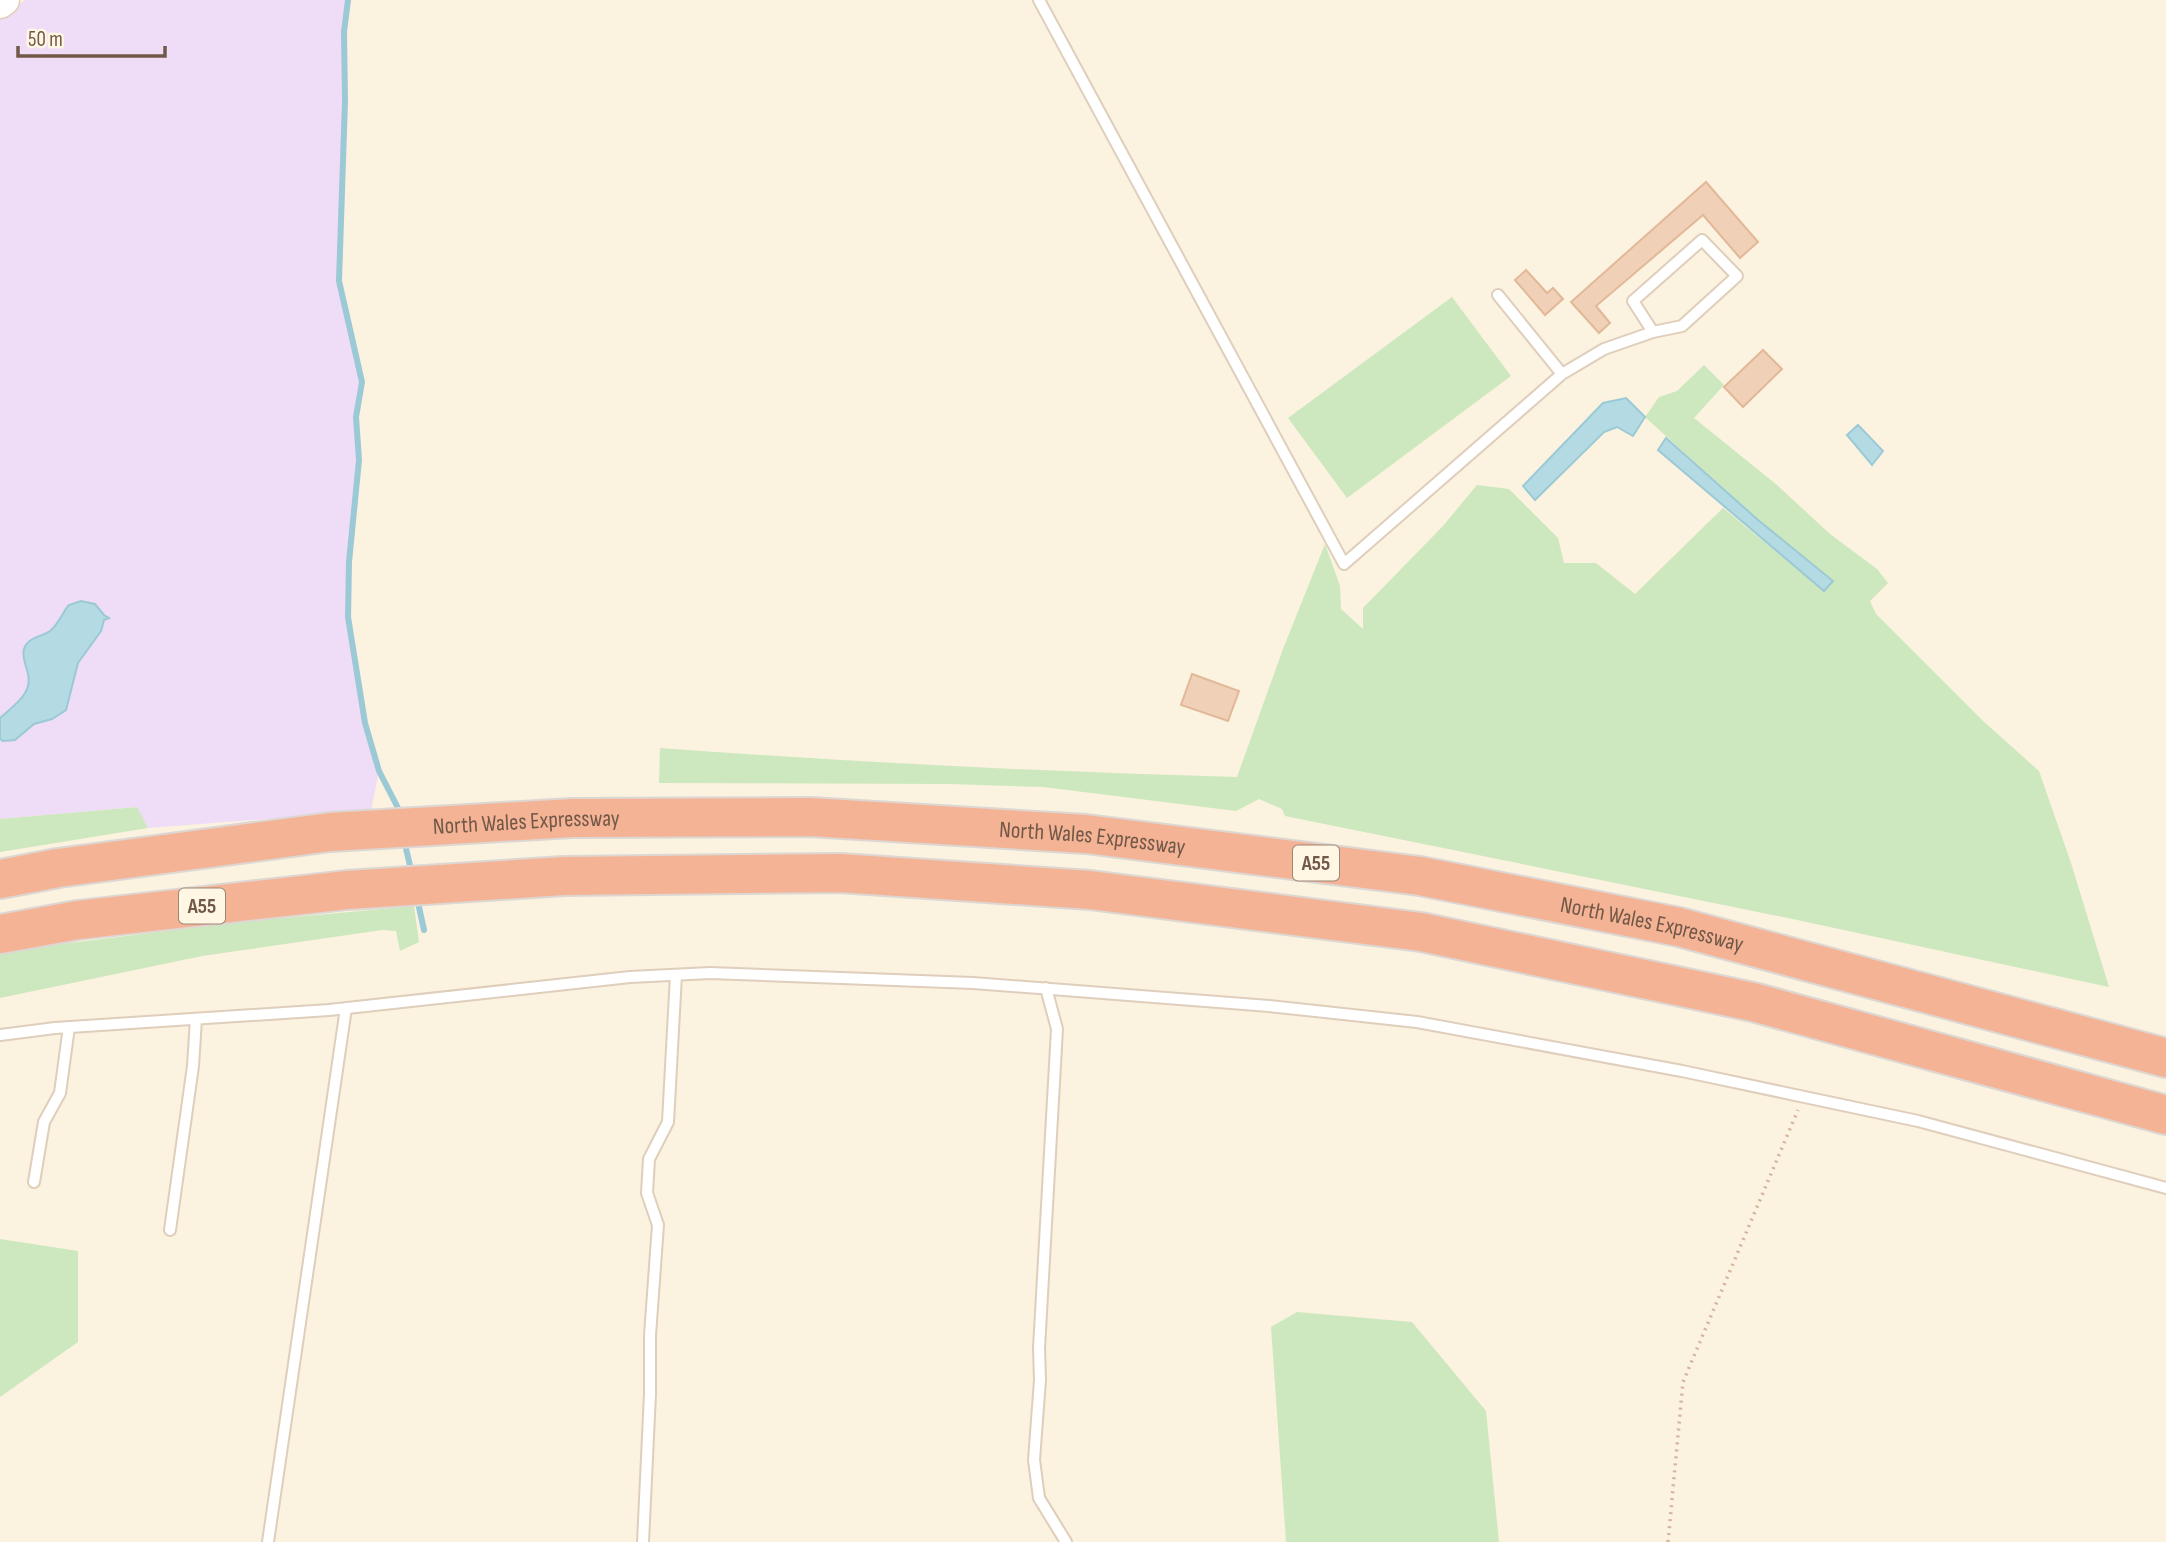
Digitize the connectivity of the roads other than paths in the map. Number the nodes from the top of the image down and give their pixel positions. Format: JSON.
{"nodes":[{"id":1,"x":1039,"y":0,"type":"edge"},
{"id":2,"x":1498,"y":295,"type":"dead end"},
{"id":3,"x":1653,"y":332,"type":"junction"},
{"id":4,"x":1562,"y":374,"type":"junction"},
{"id":5,"x":0,"y":879,"type":"edge"},
{"id":6,"x":0,"y":934,"type":"edge"},
{"id":7,"x":676,"y":975,"type":"junction"},
{"id":8,"x":1046,"y":988,"type":"junction"},
{"id":9,"x":346,"y":1008,"type":"junction"},
{"id":10,"x":196,"y":1019,"type":"junction"},
{"id":11,"x":69,"y":1027,"type":"junction"},
{"id":12,"x":0,"y":1035,"type":"edge"},
{"id":13,"x":2166,"y":1058,"type":"edge"},
{"id":14,"x":2166,"y":1115,"type":"edge"},
{"id":15,"x":34,"y":1182,"type":"dead end"},
{"id":16,"x":2166,"y":1188,"type":"edge"},
{"id":17,"x":170,"y":1230,"type":"dead end"},
{"id":18,"x":268,"y":1542,"type":"edge"},
{"id":19,"x":643,"y":1542,"type":"edge"},
{"id":20,"x":1066,"y":1542,"type":"edge"}],
"edges":[{"from":1,"to":4,"type":"lane"},
{"from":2,"to":4,"type":"lane"},
{"from":3,"to":3,"type":"lane"},
{"from":3,"to":4,"type":"lane"},
{"from":5,"to":13,"type":"highway","name":"North Wales Expressway","number":"A55"},
{"from":6,"to":14,"type":"highway","number":"A55"},
{"from":7,"to":8,"type":"lane"},
{"from":7,"to":9,"type":"lane"},
{"from":7,"to":19,"type":"lane"},
{"from":8,"to":16,"type":"lane"},
{"from":8,"to":20,"type":"lane"},
{"from":9,"to":10,"type":"lane"},
{"from":9,"to":18,"type":"lane"},
{"from":10,"to":11,"type":"lane"},
{"from":10,"to":17,"type":"lane"},
{"from":11,"to":12,"type":"lane"},
{"from":11,"to":15,"type":"lane"}]}
